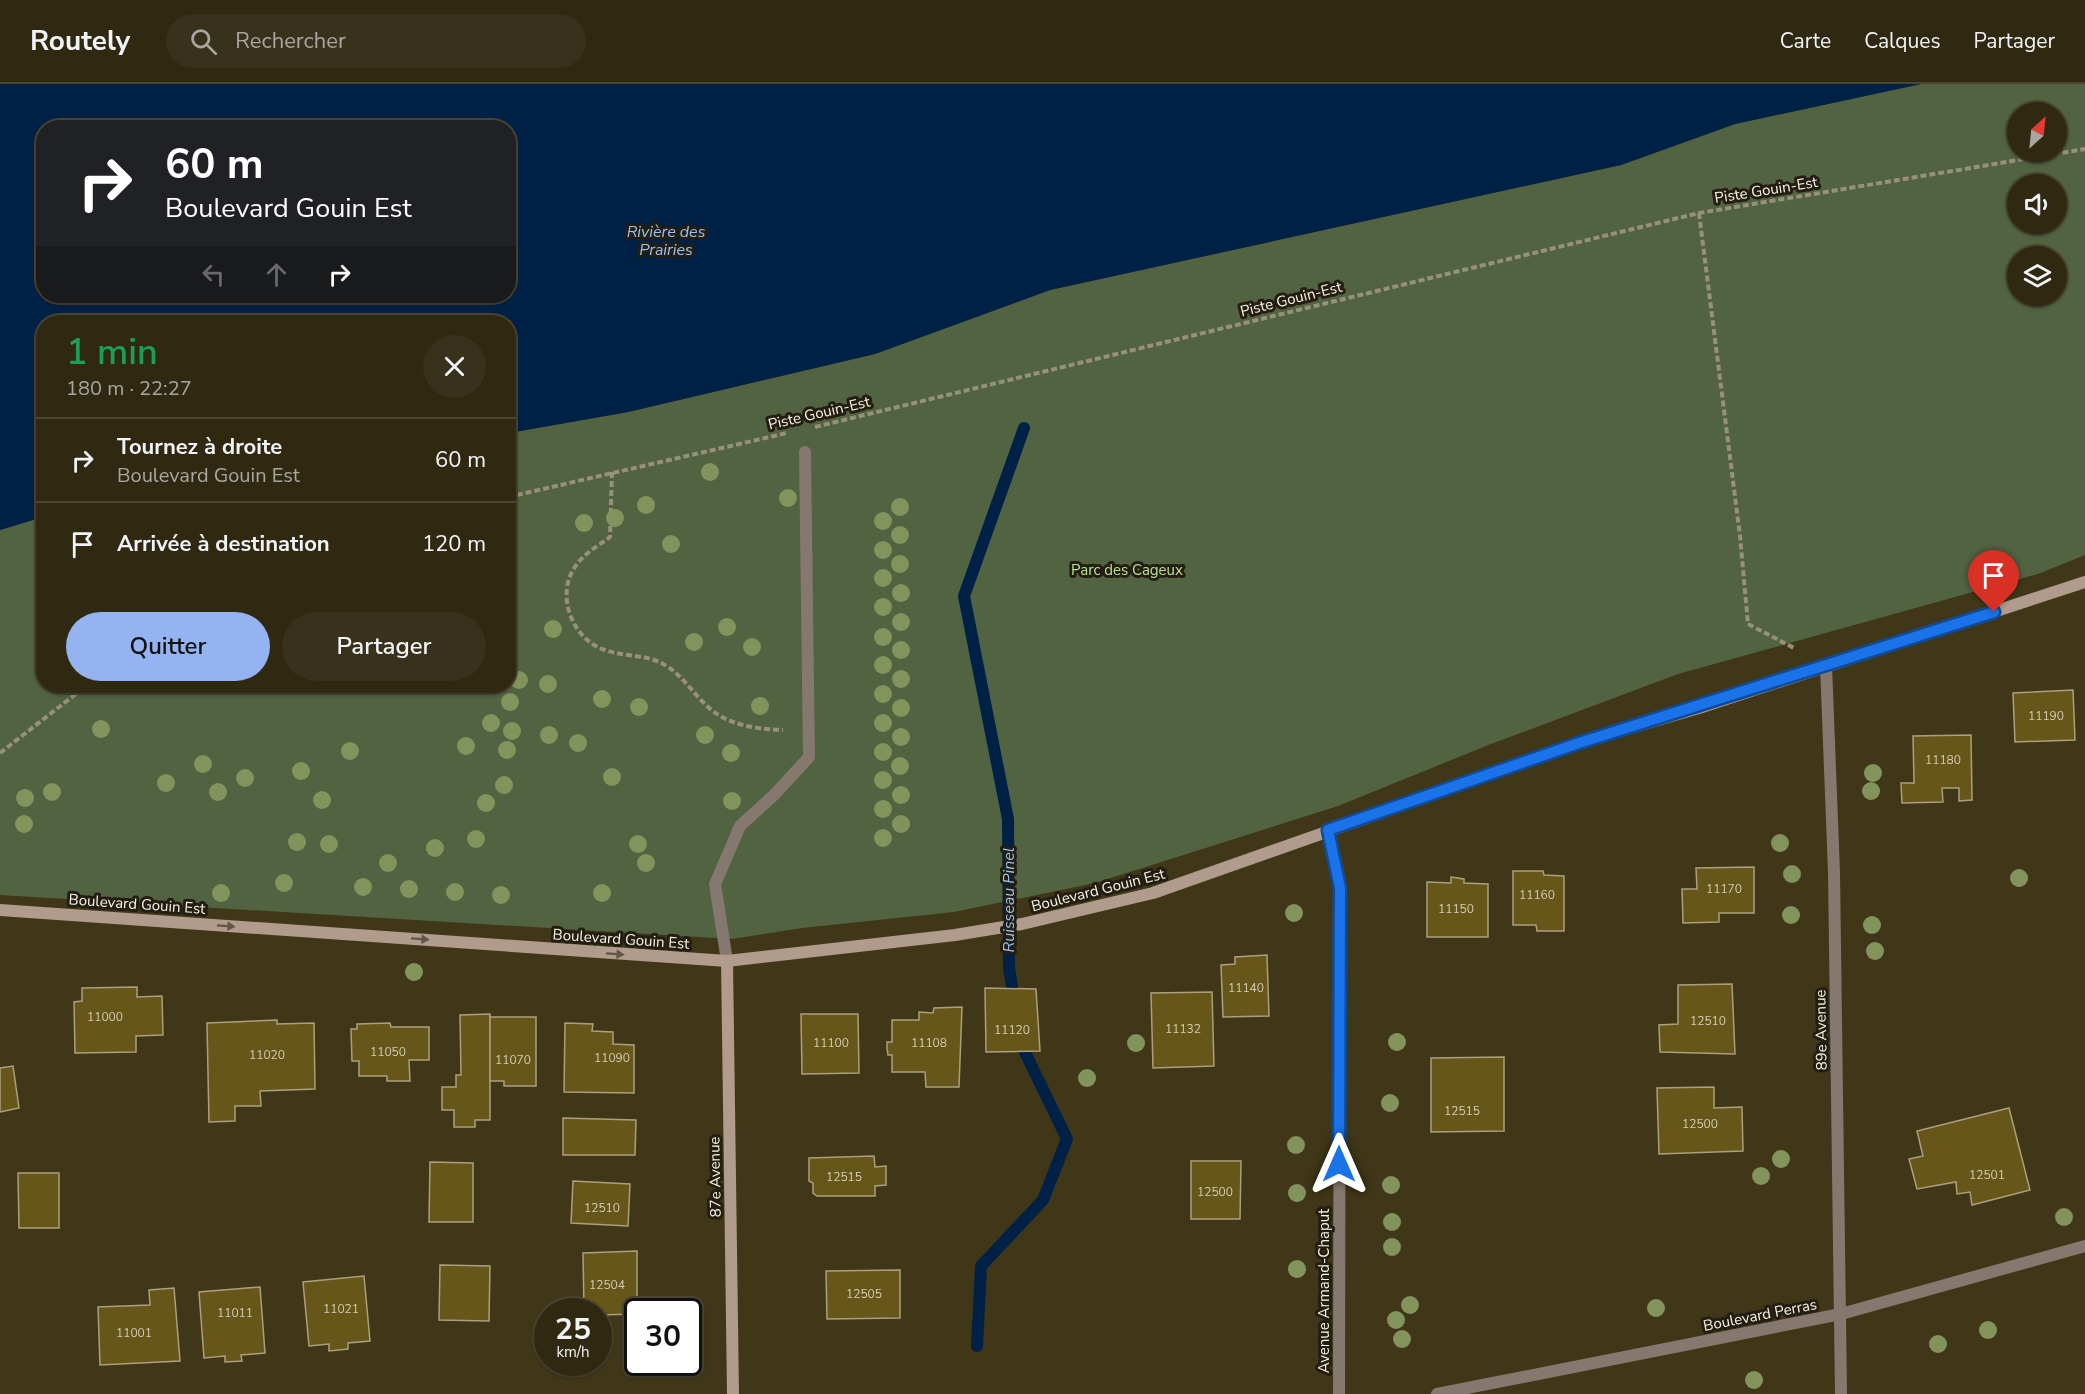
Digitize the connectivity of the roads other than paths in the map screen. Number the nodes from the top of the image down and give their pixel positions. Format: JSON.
{"nodes":[{"id":1,"x":806,"y":452,"type":"dead end"},
{"id":2,"x":2085,"y":582,"type":"edge"},
{"id":3,"x":1826,"y":665,"type":"junction"},
{"id":4,"x":1328,"y":830,"type":"junction"},
{"id":5,"x":0,"y":910,"type":"edge"},
{"id":6,"x":727,"y":960,"type":"junction"},
{"id":7,"x":2085,"y":1246,"type":"edge"},
{"id":8,"x":1841,"y":1314,"type":"junction"},
{"id":9,"x":733,"y":1394,"type":"edge"},
{"id":10,"x":1339,"y":1394,"type":"edge"},
{"id":11,"x":1437,"y":1394,"type":"edge"},
{"id":12,"x":1841,"y":1394,"type":"edge"}],
"edges":[{"from":1,"to":6,"type":"street"},
{"from":2,"to":3,"type":"street","name":"Boulevard Gouin Est"},
{"from":3,"to":4,"type":"street","name":"Boulevard Gouin Est"},
{"from":3,"to":8,"type":"street","name":"89e Avenue"},
{"from":4,"to":6,"type":"street","name":"Boulevard Gouin Est"},
{"from":4,"to":10,"type":"street","name":"Avenue Armand-Chaput"},
{"from":5,"to":6,"type":"street","name":"Boulevard Gouin Est","one_way":true},
{"from":6,"to":9,"type":"street","name":"87e Avenue"},
{"from":7,"to":8,"type":"street","name":"Boulevard Perras"},
{"from":8,"to":11,"type":"street","name":"Boulevard Perras"},
{"from":8,"to":12,"type":"street","name":"89e Avenue"}]}
